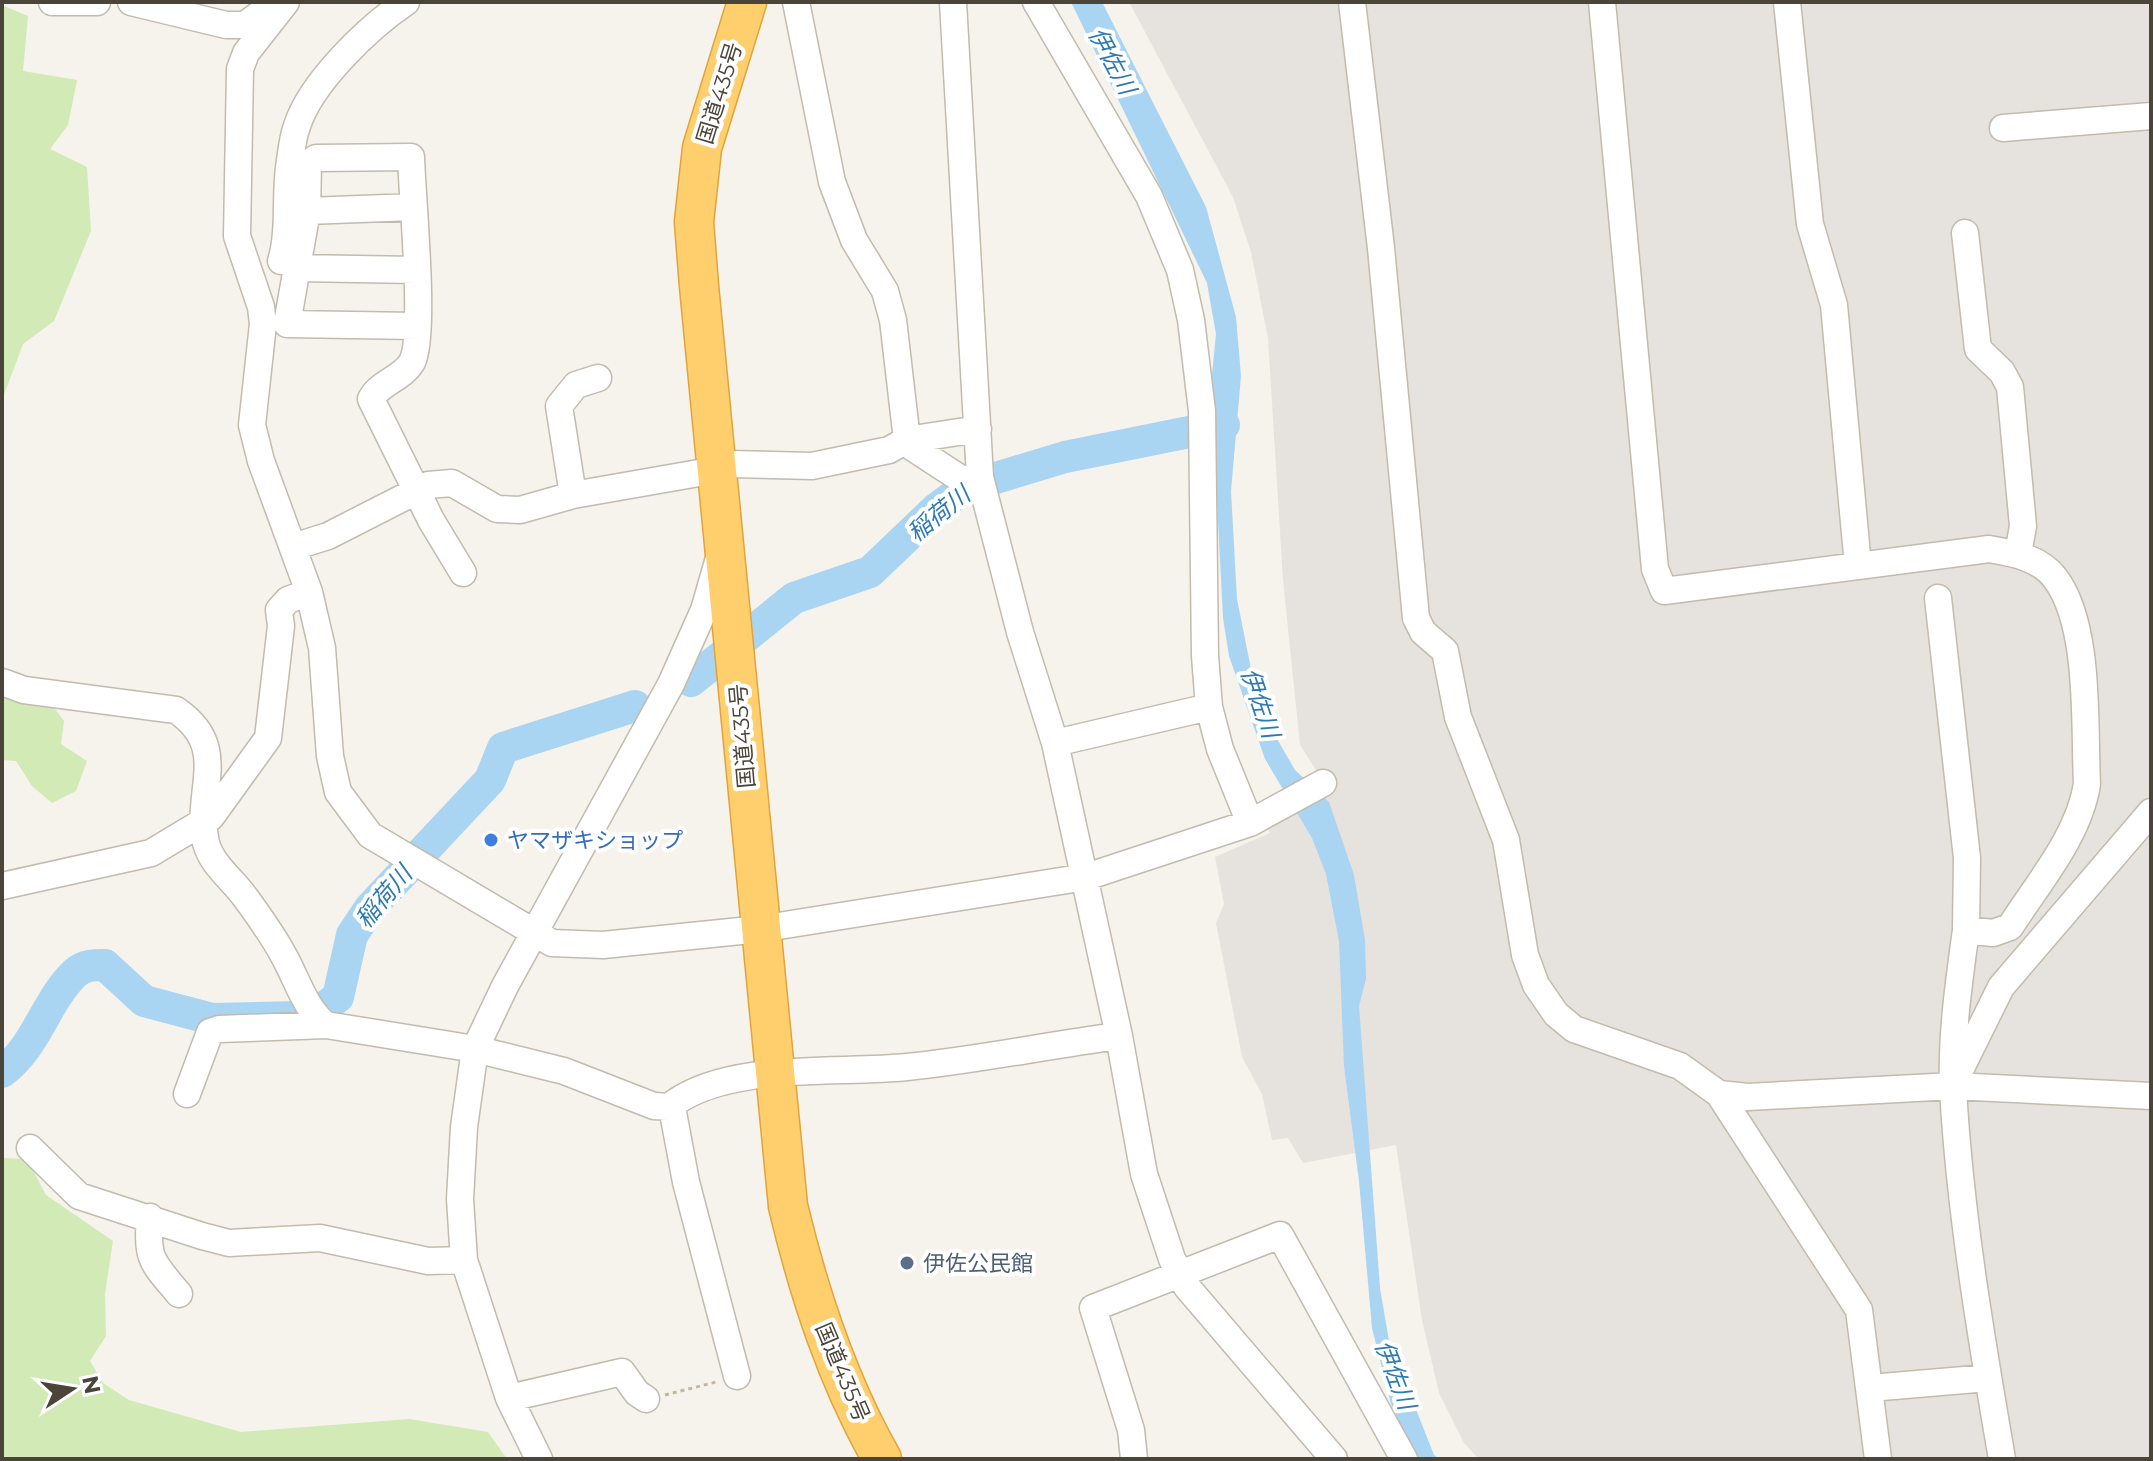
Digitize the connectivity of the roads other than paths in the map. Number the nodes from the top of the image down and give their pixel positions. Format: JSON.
{"nodes":[{"id":1,"x":52,"y":2,"type":"edge"},
{"id":2,"x":97,"y":2,"type":"edge"},
{"id":3,"x":406,"y":2,"type":"edge"},
{"id":4,"x":747,"y":2,"type":"edge"},
{"id":5,"x":796,"y":2,"type":"edge"},
{"id":6,"x":953,"y":2,"type":"edge"},
{"id":7,"x":1036,"y":2,"type":"edge"},
{"id":8,"x":1352,"y":2,"type":"edge"},
{"id":9,"x":1602,"y":2,"type":"edge"},
{"id":10,"x":1787,"y":2,"type":"edge"},
{"id":11,"x":143,"y":3,"type":"edge"},
{"id":12,"x":284,"y":4,"type":"edge"},
{"id":13,"x":2151,"y":116,"type":"edge"},
{"id":14,"x":2003,"y":128,"type":"dead end"},
{"id":15,"x":413,"y":207,"type":"junction"},
{"id":16,"x":307,"y":211,"type":"junction"},
{"id":17,"x":1965,"y":233,"type":"dead end"},
{"id":18,"x":297,"y":268,"type":"junction"},
{"id":19,"x":416,"y":270,"type":"junction"},
{"id":20,"x":261,"y":307,"type":"junction"},
{"id":21,"x":417,"y":326,"type":"junction"},
{"id":22,"x":598,"y":378,"type":"dead end"},
{"id":23,"x":978,"y":429,"type":"junction"},
{"id":24,"x":907,"y":440,"type":"junction"},
{"id":25,"x":716,"y":470,"type":"junction"},
{"id":26,"x":980,"y":477,"type":"junction"},
{"id":27,"x":418,"y":488,"type":"junction"},
{"id":28,"x":573,"y":495,"type":"junction"},
{"id":29,"x":723,"y":543,"type":"junction"},
{"id":30,"x":293,"y":547,"type":"junction"},
{"id":31,"x":2018,"y":554,"type":"junction"},
{"id":32,"x":1858,"y":566,"type":"junction"},
{"id":33,"x":463,"y":573,"type":"dead end"},
{"id":34,"x":309,"y":592,"type":"junction"},
{"id":35,"x":1938,"y":598,"type":"dead end"},
{"id":36,"x":2,"y":682,"type":"edge"},
{"id":37,"x":1209,"y":707,"type":"junction"},
{"id":38,"x":1055,"y":743,"type":"junction"},
{"id":39,"x":1323,"y":783,"type":"dead end"},
{"id":40,"x":2151,"y":812,"type":"edge"},
{"id":41,"x":1258,"y":820,"type":"junction"},
{"id":42,"x":204,"y":824,"type":"junction"},
{"id":43,"x":1086,"y":877,"type":"junction"},
{"id":44,"x":2,"y":886,"type":"edge"},
{"id":45,"x":760,"y":929,"type":"junction"},
{"id":46,"x":1966,"y":930,"type":"junction"},
{"id":47,"x":534,"y":933,"type":"junction"},
{"id":48,"x":326,"y":1025,"type":"junction"},
{"id":49,"x":1119,"y":1036,"type":"junction"},
{"id":50,"x":475,"y":1049,"type":"junction"},
{"id":51,"x":775,"y":1075,"type":"junction"},
{"id":52,"x":1953,"y":1086,"type":"junction"},
{"id":53,"x":187,"y":1094,"type":"dead end"},
{"id":54,"x":1719,"y":1094,"type":"junction"},
{"id":55,"x":2151,"y":1096,"type":"edge"},
{"id":56,"x":672,"y":1107,"type":"junction"},
{"id":57,"x":30,"y":1148,"type":"dead end"},
{"id":58,"x":150,"y":1217,"type":"junction"},
{"id":59,"x":464,"y":1260,"type":"junction"},
{"id":60,"x":1179,"y":1273,"type":"junction"},
{"id":61,"x":179,"y":1294,"type":"dead end"},
{"id":62,"x":737,"y":1376,"type":"road end"},
{"id":63,"x":1988,"y":1378,"type":"junction"},
{"id":64,"x":1870,"y":1388,"type":"junction"},
{"id":65,"x":509,"y":1398,"type":"junction"},
{"id":66,"x":646,"y":1399,"type":"road end"},
{"id":67,"x":539,"y":1459,"type":"edge"},
{"id":68,"x":882,"y":1459,"type":"edge"},
{"id":69,"x":1134,"y":1459,"type":"edge"},
{"id":70,"x":1334,"y":1459,"type":"edge"},
{"id":71,"x":1404,"y":1459,"type":"edge"},
{"id":72,"x":1878,"y":1459,"type":"edge"},
{"id":73,"x":2002,"y":1459,"type":"edge"}],
"edges":[{"from":1,"to":2,"type":"street"},
{"from":3,"to":20,"type":"street"},
{"from":4,"to":25,"type":"highway","name":"国道435号"},
{"from":5,"to":24,"type":"street"},
{"from":6,"to":23,"type":"street"},
{"from":7,"to":37,"type":"street"},
{"from":8,"to":54,"type":"street"},
{"from":9,"to":32,"type":"street"},
{"from":10,"to":32,"type":"street"},
{"from":11,"to":12,"type":"street"},
{"from":12,"to":20,"type":"street"},
{"from":13,"to":14,"type":"street"},
{"from":15,"to":16,"type":"street"},
{"from":15,"to":16,"type":"street"},
{"from":15,"to":19,"type":"street"},
{"from":16,"to":18,"type":"street"},
{"from":17,"to":31,"type":"street"},
{"from":18,"to":19,"type":"street"},
{"from":18,"to":21,"type":"street"},
{"from":19,"to":21,"type":"street"},
{"from":20,"to":30,"type":"street"},
{"from":21,"to":27,"type":"street"},
{"from":22,"to":28,"type":"street"},
{"from":23,"to":24,"type":"street"},
{"from":23,"to":26,"type":"street"},
{"from":24,"to":25,"type":"street"},
{"from":24,"to":26,"type":"street"},
{"from":25,"to":28,"type":"street"},
{"from":25,"to":29,"type":"highway","name":"国道435号"},
{"from":26,"to":38,"type":"street"},
{"from":27,"to":28,"type":"street"},
{"from":27,"to":30,"type":"street"},
{"from":27,"to":33,"type":"street"},
{"from":29,"to":45,"type":"highway","name":"国道435号"},
{"from":29,"to":47,"type":"street"},
{"from":30,"to":34,"type":"street"},
{"from":31,"to":32,"type":"street"},
{"from":31,"to":46,"type":"street"},
{"from":34,"to":42,"type":"street"},
{"from":34,"to":47,"type":"street"},
{"from":35,"to":46,"type":"street"},
{"from":36,"to":42,"type":"street"},
{"from":37,"to":38,"type":"street"},
{"from":37,"to":41,"type":"street"},
{"from":38,"to":43,"type":"street"},
{"from":39,"to":41,"type":"street"},
{"from":40,"to":52,"type":"street"},
{"from":41,"to":43,"type":"street"},
{"from":42,"to":44,"type":"street"},
{"from":42,"to":48,"type":"street"},
{"from":43,"to":45,"type":"street"},
{"from":43,"to":49,"type":"street"},
{"from":45,"to":47,"type":"street"},
{"from":45,"to":51,"type":"highway","name":"国道435号"},
{"from":46,"to":52,"type":"street"},
{"from":47,"to":50,"type":"street"},
{"from":48,"to":50,"type":"street"},
{"from":48,"to":53,"type":"street"},
{"from":49,"to":51,"type":"street"},
{"from":49,"to":60,"type":"street"},
{"from":50,"to":56,"type":"street"},
{"from":50,"to":59,"type":"street"},
{"from":51,"to":56,"type":"street"},
{"from":51,"to":68,"type":"highway","name":"国道435号"},
{"from":52,"to":54,"type":"street"},
{"from":52,"to":55,"type":"street"},
{"from":52,"to":63,"type":"street"},
{"from":54,"to":64,"type":"street"},
{"from":56,"to":62,"type":"street"},
{"from":57,"to":58,"type":"street"},
{"from":58,"to":59,"type":"street"},
{"from":58,"to":61,"type":"street"},
{"from":59,"to":65,"type":"street"},
{"from":60,"to":69,"type":"street"},
{"from":60,"to":70,"type":"street"},
{"from":60,"to":71,"type":"street"},
{"from":63,"to":64,"type":"street"},
{"from":63,"to":73,"type":"street"},
{"from":64,"to":72,"type":"street"},
{"from":65,"to":66,"type":"street"},
{"from":65,"to":67,"type":"street"}]}
